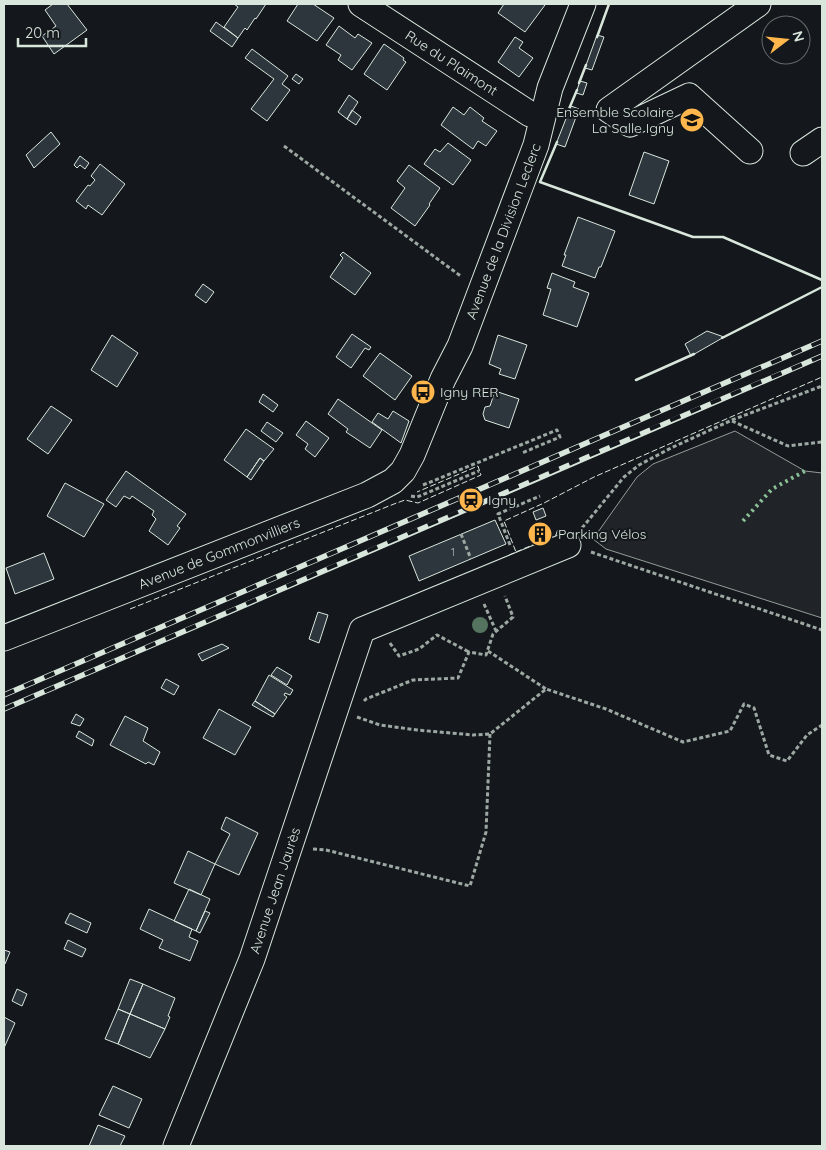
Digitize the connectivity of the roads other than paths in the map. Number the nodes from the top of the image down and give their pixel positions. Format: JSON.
{"nodes":[{"id":1,"x":361,"y":4,"type":"edge"},
{"id":2,"x":582,"y":4,"type":"edge"},
{"id":3,"x":758,"y":4,"type":"edge"},
{"id":4,"x":542,"y":118,"type":"junction"},
{"id":5,"x":750,"y":152,"type":"dead end"},
{"id":6,"x":412,"y":455,"type":"joint"},
{"id":7,"x":568,"y":544,"type":"road end"},
{"id":8,"x":7,"y":635,"type":"edge"},
{"id":9,"x":176,"y":1146,"type":"edge"}],
"edges":[{"from":1,"to":4,"type":"street","name":"Rue du Plaimont"},
{"from":2,"to":4,"type":"street","name":"Avenue de la Division Leclerc"},
{"from":3,"to":5,"type":"street"},
{"from":4,"to":6,"type":"street","name":"Avenue de la Division Leclerc"},
{"from":6,"to":8,"type":"street","name":"Avenue de Gommonvilliers"},
{"from":7,"to":9,"type":"street","name":"Avenue Jean Jaurès"}]}
